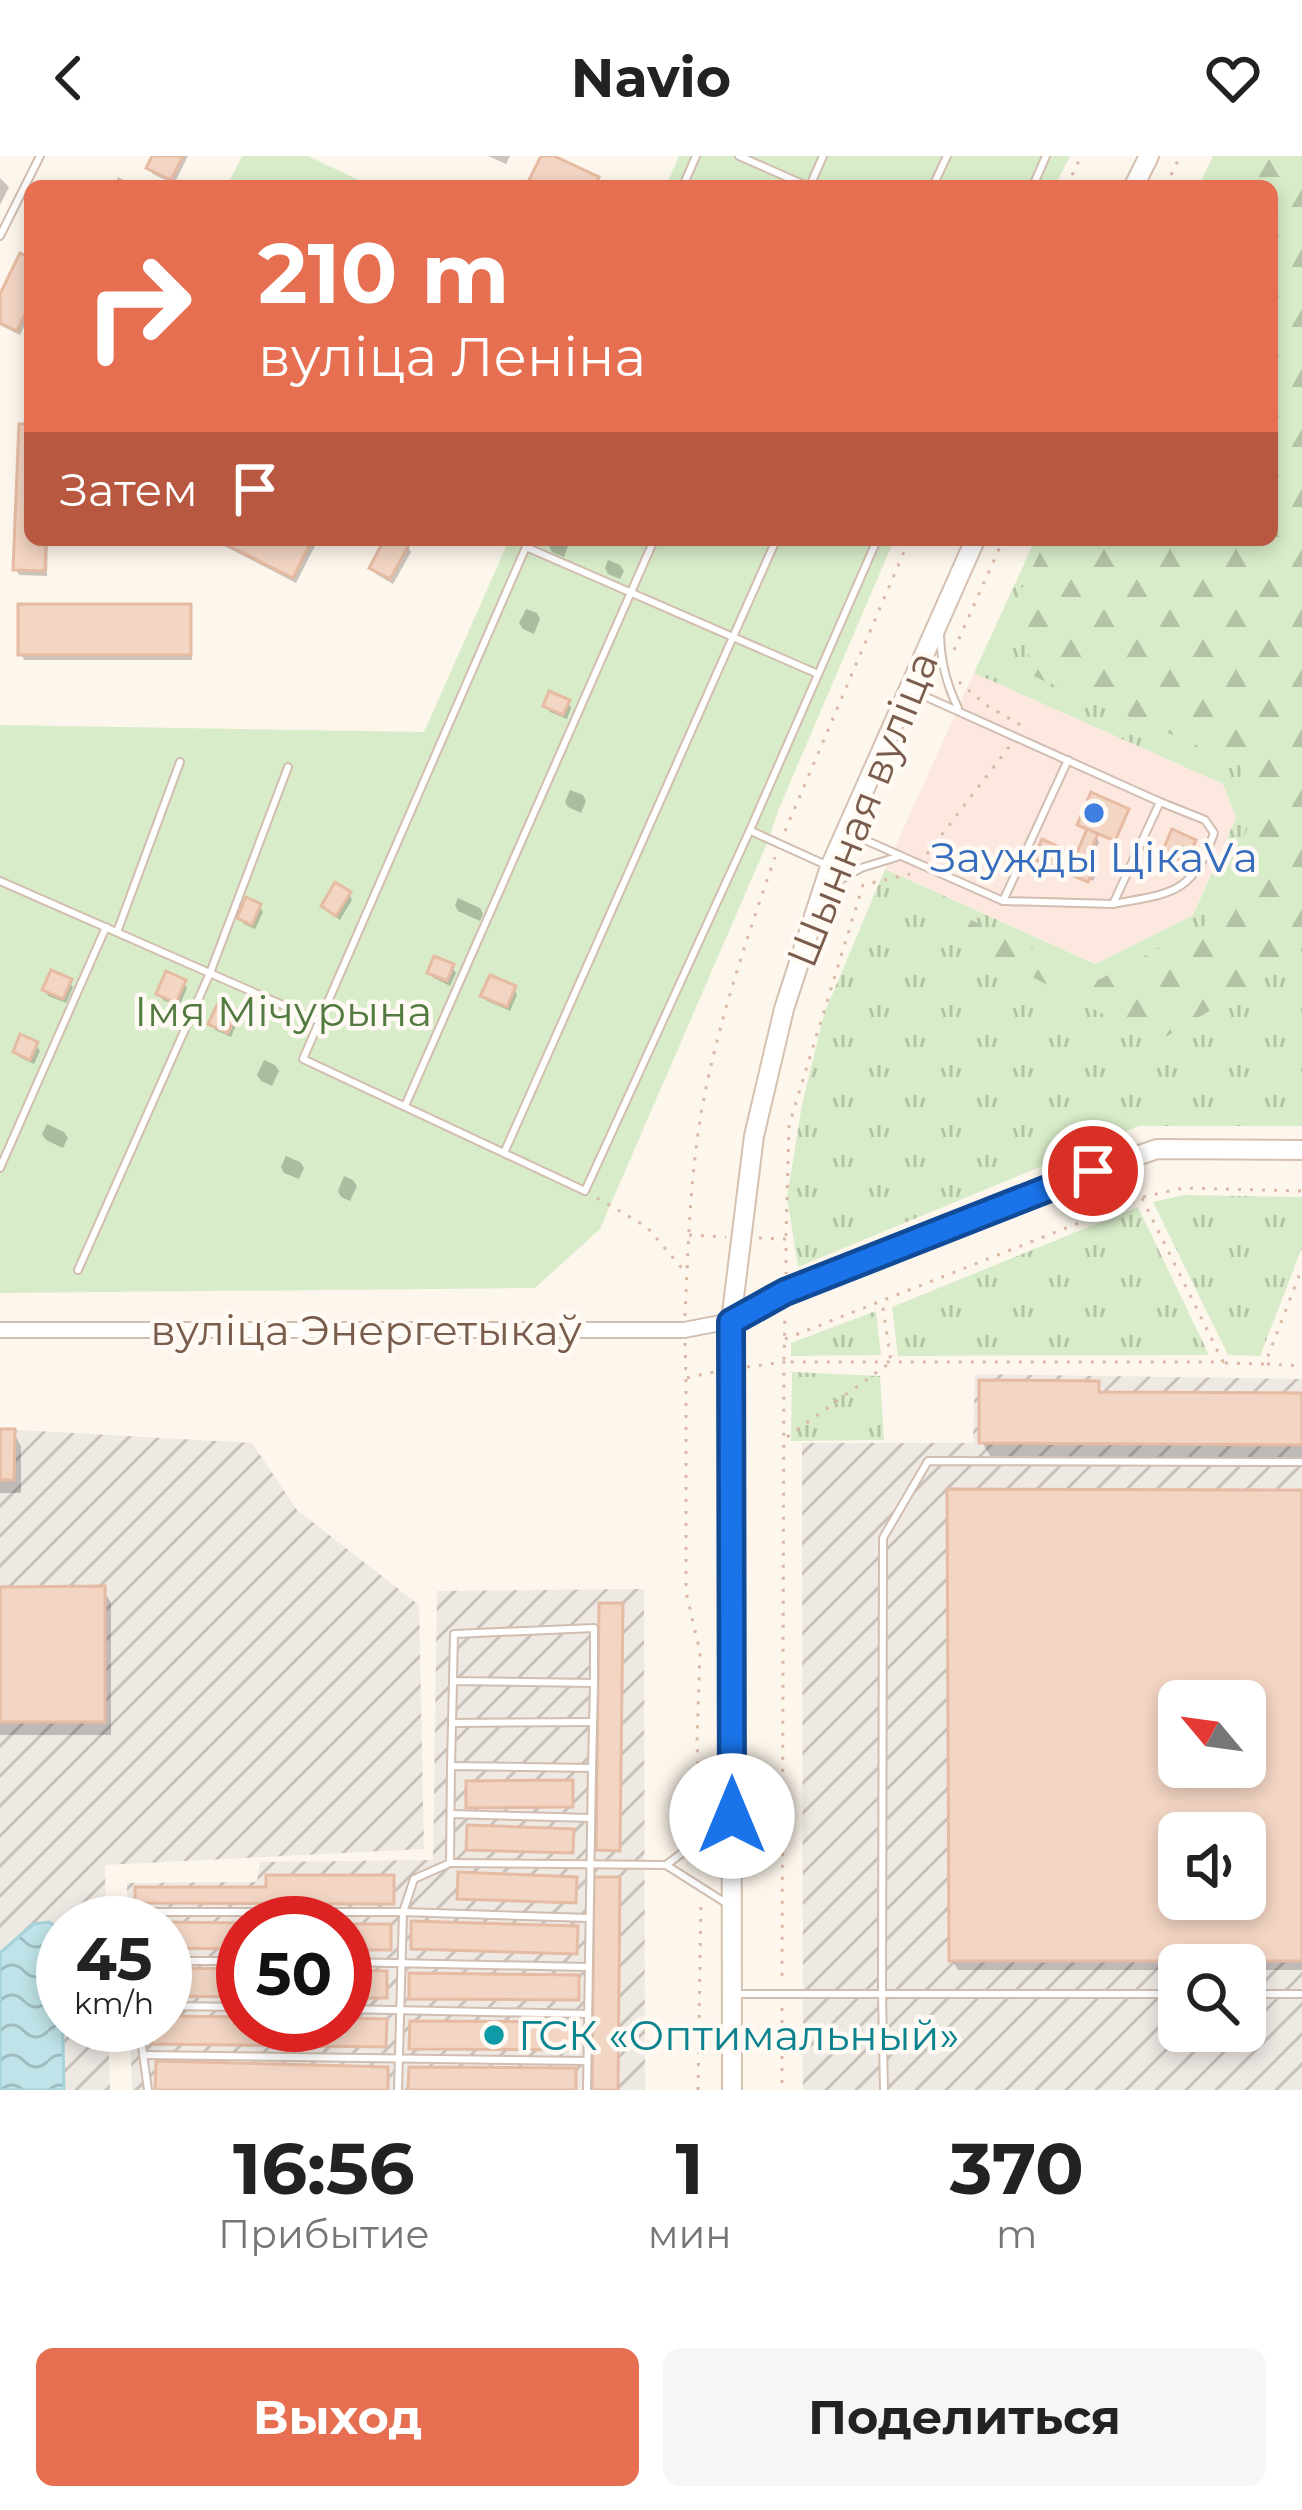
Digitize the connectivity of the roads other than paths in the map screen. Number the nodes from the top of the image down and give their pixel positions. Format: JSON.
{"nodes":[{"id":1,"x":739,"y":156,"type":"edge"},
{"id":2,"x":794,"y":180,"type":"edge"},
{"id":3,"x":24,"y":188,"type":"edge"},
{"id":4,"x":0,"y":236,"type":"edge"},
{"id":5,"x":526,"y":546,"type":"edge"},
{"id":6,"x":531,"y":546,"type":"edge"},
{"id":7,"x":651,"y":546,"type":"edge"},
{"id":8,"x":773,"y":546,"type":"edge"},
{"id":9,"x":874,"y":546,"type":"edge"},
{"id":10,"x":972,"y":546,"type":"edge"},
{"id":11,"x":631,"y":593,"type":"junction"},
{"id":12,"x":940,"y":617,"type":"junction"},
{"id":13,"x":733,"y":637,"type":"junction"},
{"id":14,"x":818,"y":674,"type":"junction"},
{"id":15,"x":908,"y":688,"type":"junction"},
{"id":16,"x":959,"y":712,"type":"junction"},
{"id":17,"x":1068,"y":760,"type":"junction"},
{"id":18,"x":180,"y":763,"type":"dead end"},
{"id":19,"x":288,"y":767,"type":"dead end"},
{"id":20,"x":1160,"y":802,"type":"junction"},
{"id":21,"x":749,"y":830,"type":"junction"},
{"id":22,"x":844,"y":831,"type":"junction"},
{"id":23,"x":900,"y":856,"type":"junction"},
{"id":24,"x":830,"y":867,"type":"junction"},
{"id":25,"x":1,"y":885,"type":"edge"},
{"id":26,"x":823,"y":888,"type":"junction"},
{"id":27,"x":1003,"y":901,"type":"junction"},
{"id":28,"x":1113,"y":904,"type":"junction"},
{"id":29,"x":106,"y":927,"type":"junction"},
{"id":30,"x":117,"y":932,"type":"junction"},
{"id":31,"x":210,"y":973,"type":"junction"},
{"id":32,"x":319,"y":1021,"type":"junction"},
{"id":33,"x":405,"y":1106,"type":"junction"},
{"id":34,"x":1302,"y":1150,"type":"edge"},
{"id":35,"x":504,"y":1153,"type":"junction"},
{"id":36,"x":0,"y":1168,"type":"edge"},
{"id":37,"x":78,"y":1270,"type":"dead end"},
{"id":38,"x":731,"y":1322,"type":"junction"},
{"id":39,"x":0,"y":1330,"type":"edge"},
{"id":40,"x":1302,"y":1462,"type":"edge"},
{"id":41,"x":453,"y":1681,"type":"junction"},
{"id":42,"x":594,"y":1683,"type":"junction"},
{"id":43,"x":593,"y":1722,"type":"junction"},
{"id":44,"x":452,"y":1723,"type":"junction"},
{"id":45,"x":451,"y":1766,"type":"junction"},
{"id":46,"x":592,"y":1768,"type":"junction"},
{"id":47,"x":451,"y":1814,"type":"junction"},
{"id":48,"x":732,"y":1816,"type":"junction"},
{"id":49,"x":591,"y":1817,"type":"junction"},
{"id":50,"x":450,"y":1864,"type":"junction"},
{"id":51,"x":590,"y":1865,"type":"junction"},
{"id":52,"x":666,"y":1865,"type":"junction"},
{"id":53,"x":732,"y":1907,"type":"junction"},
{"id":54,"x":192,"y":1912,"type":"edge"},
{"id":55,"x":403,"y":1912,"type":"junction"},
{"id":56,"x":589,"y":1918,"type":"junction"},
{"id":57,"x":372,"y":1962,"type":"edge"},
{"id":58,"x":402,"y":1962,"type":"junction"},
{"id":59,"x":588,"y":1967,"type":"junction"},
{"id":60,"x":732,"y":1994,"type":"junction"},
{"id":61,"x":882,"y":1994,"type":"junction"},
{"id":62,"x":1158,"y":1994,"type":"edge"},
{"id":63,"x":1266,"y":1994,"type":"edge"},
{"id":64,"x":1302,"y":1994,"type":"edge"},
{"id":65,"x":372,"y":2009,"type":"edge"},
{"id":66,"x":400,"y":2010,"type":"junction"},
{"id":67,"x":588,"y":2014,"type":"junction"},
{"id":68,"x":142,"y":2052,"type":"edge"},
{"id":69,"x":142,"y":2056,"type":"junction"},
{"id":70,"x":399,"y":2059,"type":"junction"},
{"id":71,"x":587,"y":2061,"type":"junction"},
{"id":72,"x":148,"y":2090,"type":"edge"},
{"id":73,"x":398,"y":2090,"type":"edge"},
{"id":74,"x":587,"y":2090,"type":"edge"},
{"id":75,"x":733,"y":2090,"type":"edge"},
{"id":76,"x":884,"y":2090,"type":"edge"}],
"edges":[{"from":1,"to":2,"type":"lane"},
{"from":3,"to":4,"type":"lane"},
{"from":5,"to":32,"type":"lane"},
{"from":6,"to":11,"type":"lane"},
{"from":7,"to":11,"type":"lane"},
{"from":8,"to":13,"type":"lane"},
{"from":9,"to":14,"type":"lane"},
{"from":10,"to":12,"type":"main road","name":"Шынная вуліца"},
{"from":11,"to":13,"type":"lane"},
{"from":11,"to":33,"type":"lane"},
{"from":12,"to":15,"type":"main road","name":"Шынная вуліца"},
{"from":12,"to":16,"type":"lane"},
{"from":13,"to":14,"type":"lane"},
{"from":13,"to":35,"type":"lane"},
{"from":14,"to":21,"type":"lane"},
{"from":15,"to":16,"type":"lane"},
{"from":15,"to":22,"type":"main road","name":"Шынная вуліца"},
{"from":16,"to":17,"type":"lane"},
{"from":17,"to":20,"type":"lane"},
{"from":17,"to":27,"type":"lane"},
{"from":18,"to":30,"type":"lane"},
{"from":19,"to":31,"type":"lane"},
{"from":20,"to":28,"type":"lane"},
{"from":20,"to":28,"type":"lane"},
{"from":21,"to":24,"type":"lane"},
{"from":21,"to":35,"type":"lane"},
{"from":22,"to":23,"type":"lane"},
{"from":22,"to":24,"type":"main road","name":"Шынная вуліца"},
{"from":23,"to":26,"type":"lane"},
{"from":23,"to":27,"type":"lane"},
{"from":24,"to":26,"type":"main road","name":"Шынная вуліца"},
{"from":25,"to":29,"type":"lane"},
{"from":26,"to":38,"type":"main road","name":"Шынная вуліца"},
{"from":27,"to":28,"type":"lane"},
{"from":29,"to":30,"type":"lane"},
{"from":29,"to":36,"type":"lane"},
{"from":30,"to":31,"type":"lane"},
{"from":31,"to":32,"type":"lane"},
{"from":31,"to":37,"type":"lane"},
{"from":32,"to":33,"type":"lane"},
{"from":33,"to":35,"type":"lane"},
{"from":34,"to":38,"type":"main road"},
{"from":38,"to":39,"type":"street","name":"вуліца Энергетыкаў"},
{"from":38,"to":48,"type":"main road","name":"Шынная вуліца"},
{"from":40,"to":61,"type":"lane"},
{"from":41,"to":42,"type":"lane"},
{"from":41,"to":42,"type":"lane"},
{"from":41,"to":44,"type":"lane"},
{"from":42,"to":43,"type":"lane"},
{"from":43,"to":44,"type":"lane"},
{"from":43,"to":46,"type":"lane"},
{"from":44,"to":45,"type":"lane"},
{"from":45,"to":46,"type":"lane"},
{"from":45,"to":47,"type":"lane"},
{"from":46,"to":49,"type":"lane"},
{"from":47,"to":49,"type":"lane"},
{"from":47,"to":50,"type":"lane"},
{"from":48,"to":52,"type":"lane"},
{"from":48,"to":53,"type":"main road","name":"Шынная вуліца"},
{"from":49,"to":51,"type":"lane"},
{"from":50,"to":51,"type":"lane"},
{"from":50,"to":55,"type":"lane"},
{"from":51,"to":52,"type":"lane"},
{"from":51,"to":56,"type":"lane"},
{"from":52,"to":53,"type":"lane"},
{"from":53,"to":60,"type":"main road","name":"Шынная вуліца"},
{"from":54,"to":55,"type":"lane"},
{"from":55,"to":56,"type":"lane"},
{"from":55,"to":58,"type":"lane"},
{"from":56,"to":59,"type":"lane"},
{"from":57,"to":58,"type":"lane"},
{"from":58,"to":59,"type":"lane"},
{"from":58,"to":66,"type":"lane"},
{"from":59,"to":67,"type":"lane"},
{"from":60,"to":61,"type":"lane"},
{"from":60,"to":75,"type":"main road","name":"Шынная вуліца"},
{"from":61,"to":62,"type":"lane"},
{"from":61,"to":76,"type":"lane"},
{"from":63,"to":64,"type":"lane"},
{"from":65,"to":66,"type":"lane"},
{"from":66,"to":67,"type":"lane"},
{"from":66,"to":70,"type":"lane"},
{"from":67,"to":71,"type":"lane"},
{"from":68,"to":69,"type":"lane"},
{"from":69,"to":70,"type":"lane"},
{"from":69,"to":72,"type":"lane"},
{"from":70,"to":71,"type":"lane"},
{"from":70,"to":73,"type":"lane"},
{"from":71,"to":74,"type":"lane"}]}
